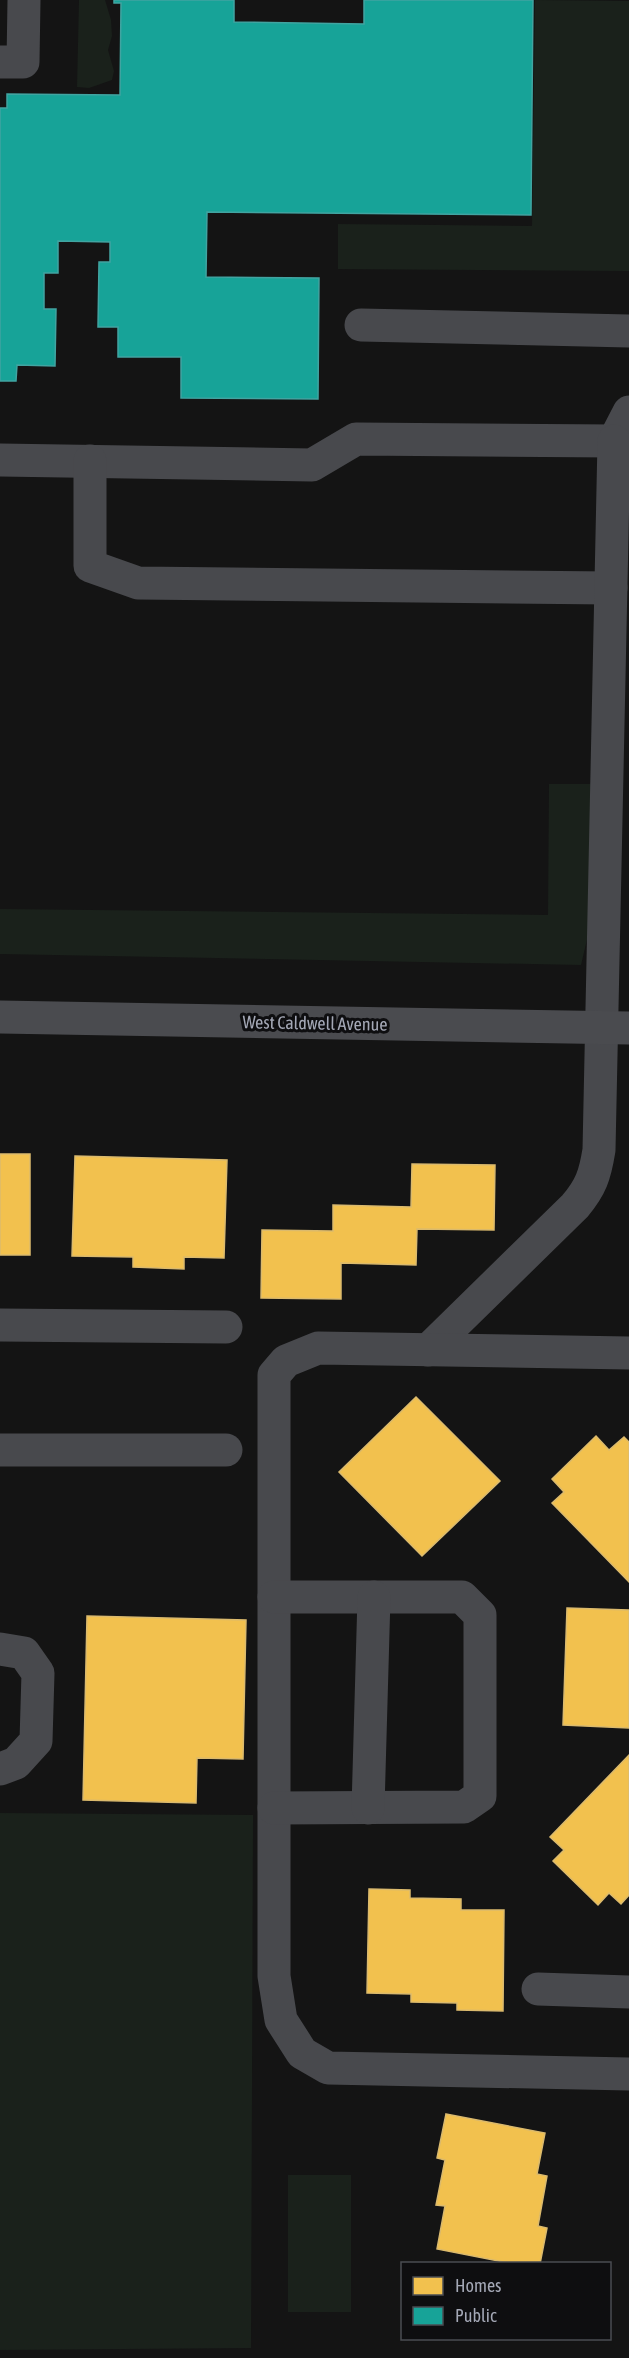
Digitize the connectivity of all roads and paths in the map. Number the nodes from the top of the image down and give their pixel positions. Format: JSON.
{"nodes":[{"id":1,"x":24,"y":0,"type":"edge"},
{"id":2,"x":0,"y":62,"type":"edge"},
{"id":3,"x":361,"y":325,"type":"dead end"},
{"id":4,"x":629,"y":331,"type":"edge"},
{"id":5,"x":629,"y":412,"type":"edge"},
{"id":6,"x":614,"y":441,"type":"junction"},
{"id":7,"x":0,"y":460,"type":"edge"},
{"id":8,"x":90,"y":462,"type":"junction"},
{"id":9,"x":611,"y":588,"type":"junction"},
{"id":10,"x":0,"y":1017,"type":"edge"},
{"id":11,"x":615,"y":1028,"type":"edge"},
{"id":12,"x":0,"y":1325,"type":"edge"},
{"id":13,"x":226,"y":1327,"type":"dead end"},
{"id":14,"x":428,"y":1350,"type":"junction"},
{"id":15,"x":629,"y":1353,"type":"edge"},
{"id":16,"x":0,"y":1450,"type":"edge"},
{"id":17,"x":226,"y":1450,"type":"dead end"},
{"id":18,"x":274,"y":1597,"type":"junction"},
{"id":19,"x":374,"y":1597,"type":"junction"},
{"id":20,"x":0,"y":1649,"type":"edge"},
{"id":21,"x":0,"y":1768,"type":"edge"},
{"id":22,"x":274,"y":1808,"type":"junction"},
{"id":23,"x":368,"y":1808,"type":"junction"},
{"id":24,"x":538,"y":1989,"type":"dead end"},
{"id":25,"x":629,"y":1992,"type":"edge"},
{"id":26,"x":629,"y":2074,"type":"edge"}],
"edges":[{"from":1,"to":2,"type":"lane"},
{"from":3,"to":4,"type":"lane"},
{"from":5,"to":6,"type":"lane"},
{"from":6,"to":8,"type":"lane"},
{"from":6,"to":9,"type":"lane"},
{"from":7,"to":8,"type":"lane"},
{"from":8,"to":9,"type":"lane"},
{"from":9,"to":11,"type":"lane"},
{"from":10,"to":11,"type":"main road","name":"West Caldwell Avenue"},
{"from":11,"to":14,"type":"lane"},
{"from":12,"to":13,"type":"lane"},
{"from":14,"to":15,"type":"lane"},
{"from":14,"to":18,"type":"lane"},
{"from":16,"to":17,"type":"lane"},
{"from":18,"to":19,"type":"lane"},
{"from":18,"to":22,"type":"lane"},
{"from":19,"to":23,"type":"lane"},
{"from":19,"to":23,"type":"lane"},
{"from":20,"to":21,"type":"lane"},
{"from":22,"to":23,"type":"lane"},
{"from":22,"to":26,"type":"lane"},
{"from":24,"to":25,"type":"lane"}]}
